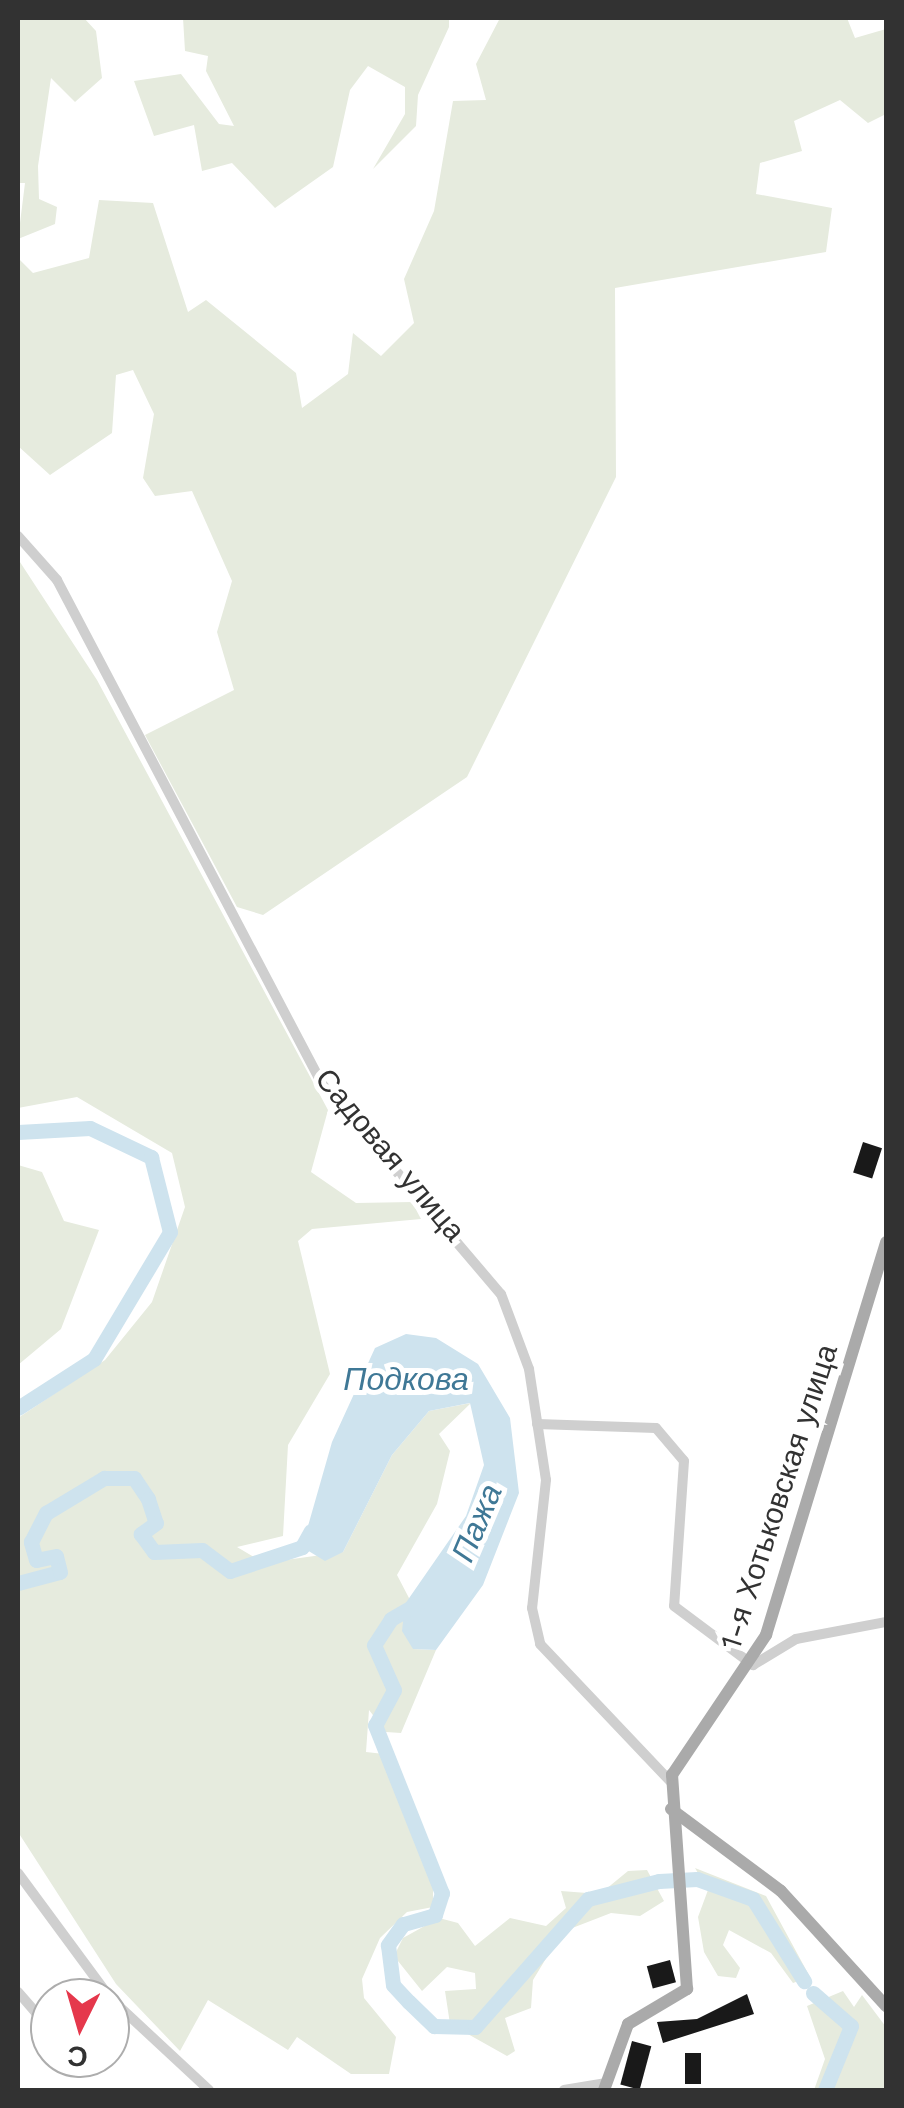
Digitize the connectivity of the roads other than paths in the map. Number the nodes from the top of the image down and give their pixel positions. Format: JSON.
{"nodes":[{"id":1,"x":18,"y":536,"type":"edge"},
{"id":2,"x":886,"y":1242,"type":"edge"},
{"id":3,"x":537,"y":1424,"type":"junction"},
{"id":4,"x":886,"y":1622,"type":"edge"},
{"id":5,"x":752,"y":1665,"type":"junction"},
{"id":6,"x":670,"y":1782,"type":"junction"},
{"id":7,"x":670,"y":1807,"type":"junction"},
{"id":8,"x":698,"y":1834,"type":"junction"},
{"id":9,"x":674,"y":1865,"type":"junction"},
{"id":10,"x":18,"y":1873,"type":"edge"},
{"id":11,"x":95,"y":1978,"type":"edge"},
{"id":12,"x":886,"y":2006,"type":"edge"},
{"id":13,"x":130,"y":2019,"type":"edge"},
{"id":14,"x":604,"y":2087,"type":"edge"},
{"id":15,"x":209,"y":2090,"type":"edge"},
{"id":16,"x":564,"y":2090,"type":"edge"}],
"edges":[{"from":1,"to":3,"type":"street","name":"Садовая улица"},
{"from":2,"to":5,"type":"main road","name":"1-я Хотьковская улица"},
{"from":3,"to":5,"type":"street"},
{"from":3,"to":6,"type":"street","name":"Садовая улица"},
{"from":4,"to":5,"type":"street"},
{"from":5,"to":6,"type":"main road","name":"1-я Хотьковская улица"},
{"from":6,"to":7,"type":"main road"},
{"from":7,"to":8,"type":"main road"},
{"from":7,"to":9,"type":"main road"},
{"from":8,"to":9,"type":"main road"},
{"from":8,"to":12,"type":"main road"},
{"from":9,"to":14,"type":"main road"},
{"from":10,"to":11,"type":"street"},
{"from":13,"to":15,"type":"street"},
{"from":14,"to":16,"type":"street"}]}
